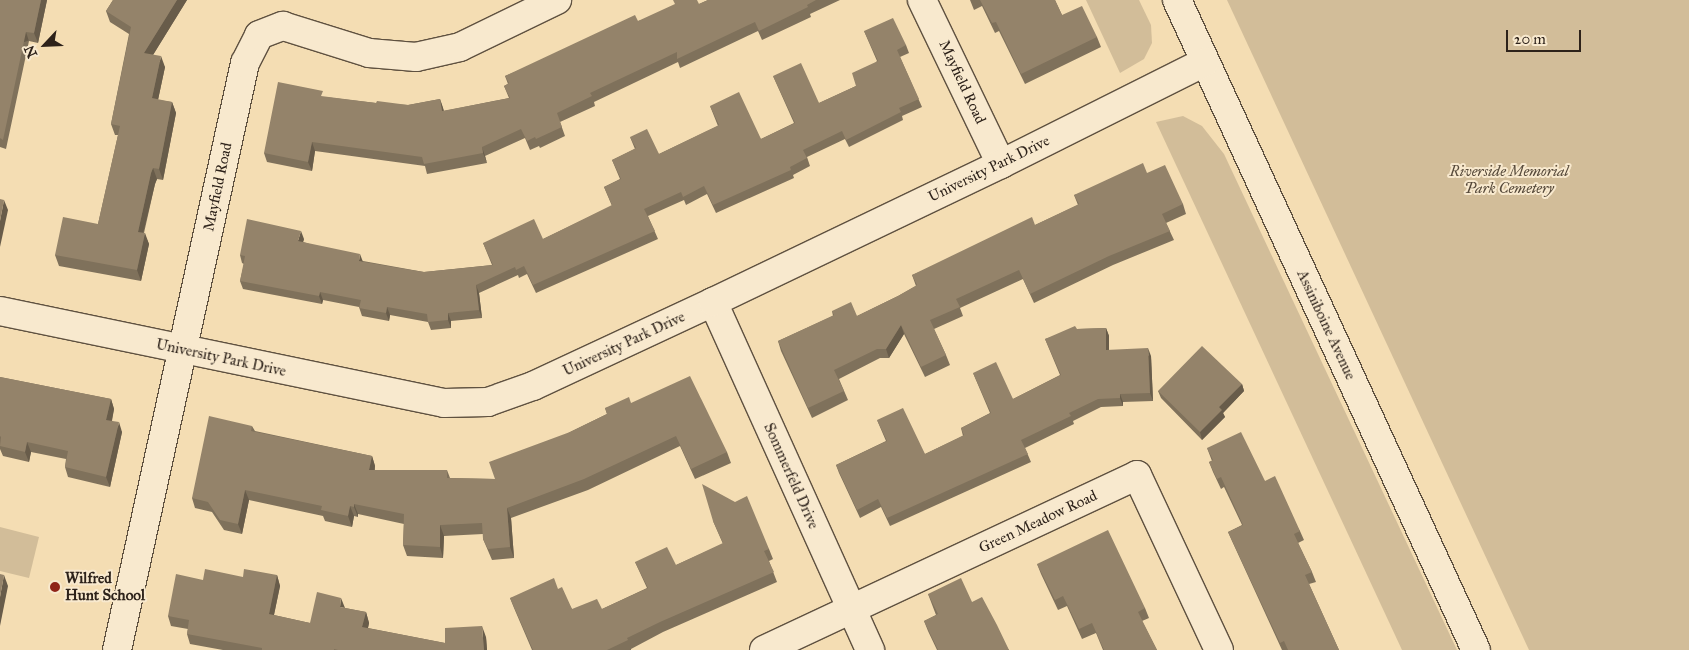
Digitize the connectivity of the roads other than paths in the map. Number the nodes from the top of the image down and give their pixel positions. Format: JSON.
{"nodes":[{"id":1,"x":557,"y":0,"type":"edge"},
{"id":2,"x":922,"y":0,"type":"edge"},
{"id":3,"x":1177,"y":0,"type":"edge"},
{"id":4,"x":1205,"y":62,"type":"junction"},
{"id":5,"x":1001,"y":164,"type":"junction"},
{"id":6,"x":713,"y":302,"type":"junction"},
{"id":7,"x":0,"y":311,"type":"edge"},
{"id":8,"x":182,"y":350,"type":"junction"},
{"id":9,"x":851,"y":610,"type":"junction"},
{"id":10,"x":117,"y":650,"type":"edge"},
{"id":11,"x":764,"y":650,"type":"edge"},
{"id":12,"x":870,"y":650,"type":"edge"},
{"id":13,"x":1219,"y":650,"type":"edge"},
{"id":14,"x":1476,"y":650,"type":"edge"}],
"edges":[{"from":1,"to":8,"type":"street","name":"Mayfield Road"},
{"from":2,"to":5,"type":"street","name":"Mayfield Road"},
{"from":3,"to":4,"type":"street","name":"Assiniboine Avenue"},
{"from":4,"to":5,"type":"street","name":"University Park Drive"},
{"from":4,"to":14,"type":"street","name":"Assiniboine Avenue"},
{"from":5,"to":6,"type":"street","name":"University Park Drive"},
{"from":6,"to":8,"type":"street","name":"University Park Drive"},
{"from":6,"to":9,"type":"street","name":"Sommerfeld Drive"},
{"from":7,"to":8,"type":"street","name":"University Park Drive"},
{"from":8,"to":10,"type":"street","name":"Mayfield Road"},
{"from":9,"to":11,"type":"street","name":"Green Meadow Road"},
{"from":9,"to":12,"type":"street","name":"Sommerfeld Drive"},
{"from":9,"to":13,"type":"street","name":"Green Meadow Road"}]}
